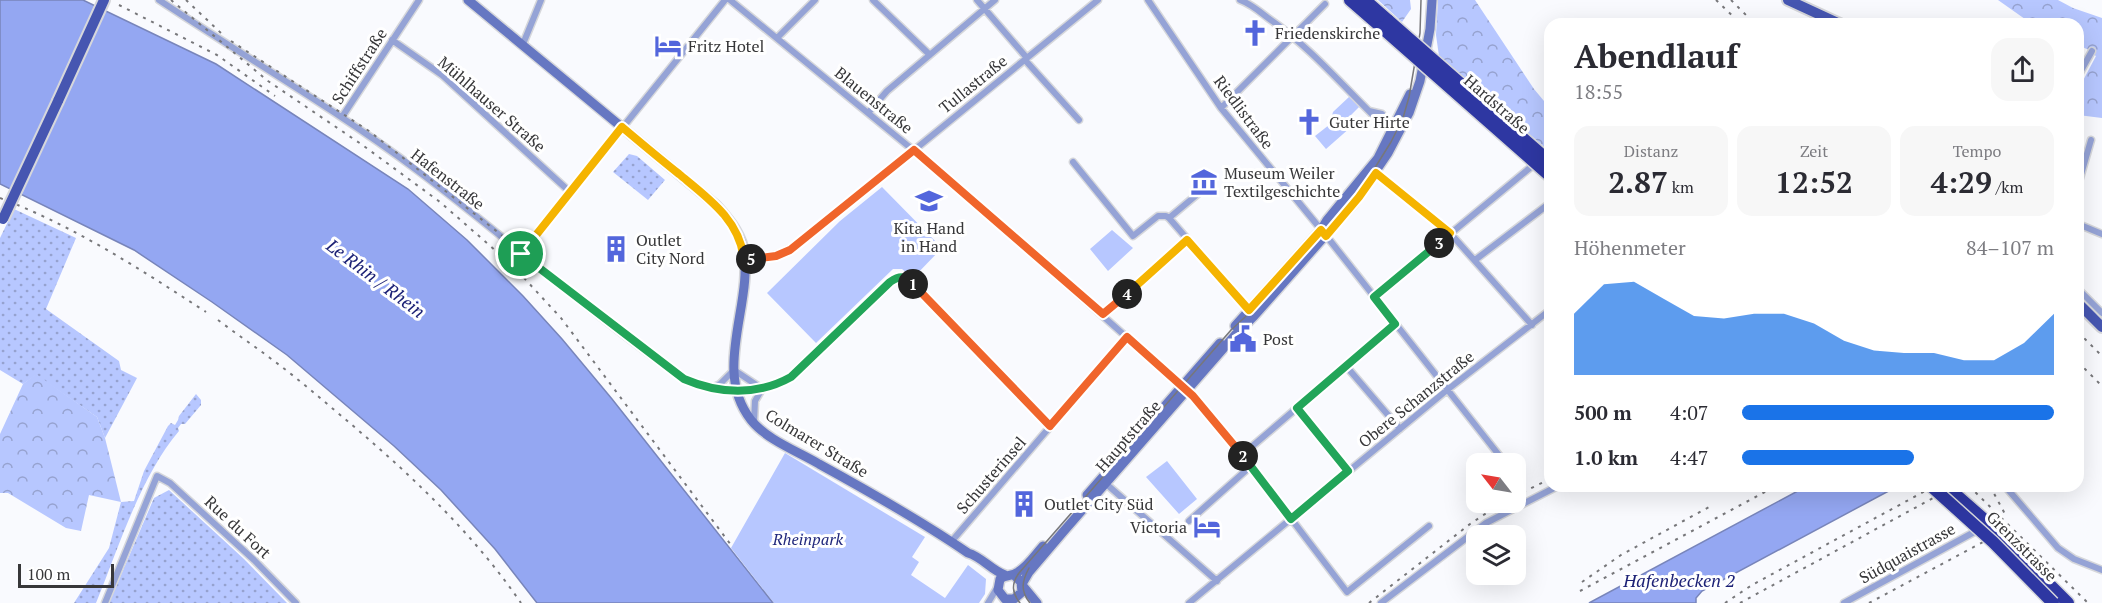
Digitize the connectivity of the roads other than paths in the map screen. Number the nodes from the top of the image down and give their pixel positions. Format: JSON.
{"nodes":[{"id":1,"x":104,"y":0,"type":"edge"},
{"id":2,"x":159,"y":0,"type":"edge"},
{"id":3,"x":419,"y":0,"type":"edge"},
{"id":4,"x":468,"y":0,"type":"edge"},
{"id":5,"x":541,"y":0,"type":"edge"},
{"id":6,"x":725,"y":0,"type":"edge"},
{"id":7,"x":730,"y":0,"type":"edge"},
{"id":8,"x":815,"y":0,"type":"edge"},
{"id":9,"x":873,"y":0,"type":"edge"},
{"id":10,"x":977,"y":0,"type":"edge"},
{"id":11,"x":995,"y":0,"type":"edge"},
{"id":12,"x":1098,"y":0,"type":"edge"},
{"id":13,"x":1148,"y":0,"type":"edge"},
{"id":14,"x":1240,"y":0,"type":"edge"},
{"id":15,"x":1350,"y":0,"type":"edge"},
{"id":16,"x":1365,"y":0,"type":"edge"},
{"id":17,"x":1432,"y":0,"type":"edge"},
{"id":18,"x":1788,"y":0,"type":"edge"},
{"id":19,"x":1325,"y":4,"type":"dead end"},
{"id":20,"x":986,"y":9,"type":"junction"},
{"id":21,"x":1827,"y":18,"type":"edge"},
{"id":22,"x":1385,"y":24,"type":"junction"},
{"id":23,"x":1294,"y":36,"type":"junction"},
{"id":24,"x":777,"y":38,"type":"junction"},
{"id":25,"x":392,"y":40,"type":"junction"},
{"id":26,"x":524,"y":44,"type":"junction"},
{"id":27,"x":2092,"y":51,"type":"dead end"},
{"id":28,"x":930,"y":55,"type":"junction"},
{"id":29,"x":1026,"y":59,"type":"junction"},
{"id":30,"x":2084,"y":65,"type":"edge"},
{"id":31,"x":1420,"y":75,"type":"junction"},
{"id":32,"x":1221,"y":108,"type":"junction"},
{"id":33,"x":1369,"y":111,"type":"dead end"},
{"id":34,"x":868,"y":113,"type":"junction"},
{"id":35,"x":342,"y":117,"type":"junction"},
{"id":36,"x":1079,"y":120,"type":"dead end"},
{"id":37,"x":622,"y":127,"type":"junction"},
{"id":38,"x":2091,"y":140,"type":"dead end"},
{"id":39,"x":914,"y":150,"type":"junction"},
{"id":40,"x":1544,"y":160,"type":"edge"},
{"id":41,"x":1544,"y":160,"type":"edge"},
{"id":42,"x":1073,"y":162,"type":"dead end"},
{"id":43,"x":1544,"y":162,"type":"edge"},
{"id":44,"x":2084,"y":164,"type":"edge"},
{"id":45,"x":1544,"y":170,"type":"edge"},
{"id":46,"x":1376,"y":173,"type":"junction"},
{"id":47,"x":1212,"y":182,"type":"dead end"},
{"id":48,"x":570,"y":192,"type":"junction"},
{"id":49,"x":1544,"y":208,"type":"edge"},
{"id":50,"x":1169,"y":218,"type":"junction"},
{"id":51,"x":2,"y":222,"type":"edge"},
{"id":52,"x":2084,"y":226,"type":"edge"},
{"id":53,"x":1323,"y":233,"type":"junction"},
{"id":54,"x":1450,"y":233,"type":"junction"},
{"id":55,"x":2102,"y":234,"type":"edge"},
{"id":56,"x":1187,"y":240,"type":"junction"},
{"id":57,"x":521,"y":254,"type":"junction"},
{"id":58,"x":744,"y":260,"type":"junction"},
{"id":59,"x":1475,"y":260,"type":"junction"},
{"id":60,"x":2084,"y":295,"type":"edge"},
{"id":61,"x":1374,"y":297,"type":"junction"},
{"id":62,"x":2084,"y":309,"type":"edge"},
{"id":63,"x":2102,"y":312,"type":"edge"},
{"id":64,"x":1252,"y":313,"type":"junction"},
{"id":65,"x":1103,"y":314,"type":"junction"},
{"id":66,"x":1544,"y":315,"type":"edge"},
{"id":67,"x":1395,"y":324,"type":"junction"},
{"id":68,"x":1532,"y":325,"type":"junction"},
{"id":69,"x":2102,"y":327,"type":"edge"},
{"id":70,"x":1127,"y":337,"type":"junction"},
{"id":71,"x":1346,"y":366,"type":"junction"},
{"id":72,"x":734,"y":370,"type":"junction"},
{"id":73,"x":1184,"y":388,"type":"junction"},
{"id":74,"x":712,"y":389,"type":"junction"},
{"id":75,"x":762,"y":389,"type":"junction"},
{"id":76,"x":737,"y":390,"type":"junction"},
{"id":77,"x":1448,"y":390,"type":"junction"},
{"id":78,"x":1297,"y":408,"type":"junction"},
{"id":79,"x":754,"y":423,"type":"junction"},
{"id":80,"x":1050,"y":426,"type":"junction"},
{"id":81,"x":1400,"y":429,"type":"junction"},
{"id":82,"x":1497,"y":453,"type":"edge"},
{"id":83,"x":1242,"y":455,"type":"junction"},
{"id":84,"x":1251,"y":466,"type":"junction"},
{"id":85,"x":1348,"y":471,"type":"junction"},
{"id":86,"x":1103,"y":481,"type":"junction"},
{"id":87,"x":1546,"y":492,"type":"edge"},
{"id":88,"x":1938,"y":492,"type":"edge"},
{"id":89,"x":1945,"y":492,"type":"edge"},
{"id":90,"x":1953,"y":492,"type":"edge"},
{"id":91,"x":2010,"y":492,"type":"edge"},
{"id":92,"x":1291,"y":519,"type":"junction"},
{"id":93,"x":1189,"y":521,"type":"dead end"},
{"id":94,"x":1429,"y":526,"type":"dead end"},
{"id":95,"x":1984,"y":527,"type":"junction"},
{"id":96,"x":951,"y":542,"type":"junction"},
{"id":97,"x":2102,"y":570,"type":"edge"},
{"id":98,"x":1004,"y":580,"type":"junction"},
{"id":99,"x":1216,"y":580,"type":"junction"},
{"id":100,"x":1022,"y":585,"type":"junction"},
{"id":101,"x":1022,"y":600,"type":"edge"},
{"id":102,"x":1002,"y":601,"type":"edge"},
{"id":103,"x":105,"y":603,"type":"edge"},
{"id":104,"x":296,"y":603,"type":"edge"},
{"id":105,"x":988,"y":603,"type":"edge"},
{"id":106,"x":1037,"y":603,"type":"edge"},
{"id":107,"x":1189,"y":603,"type":"edge"},
{"id":108,"x":1381,"y":603,"type":"edge"},
{"id":109,"x":1844,"y":603,"type":"edge"},
{"id":110,"x":2053,"y":603,"type":"edge"},
{"id":111,"x":2060,"y":603,"type":"edge"},
{"id":112,"x":2068,"y":603,"type":"edge"}],
"edges":[{"from":1,"to":51,"type":"main road","bridge":true},
{"from":2,"to":35,"type":"street","name":"Hafenstraße"},
{"from":3,"to":25,"type":"street","name":"Schiffstraße"},
{"from":4,"to":26,"type":"main road","name":"Colmarer Straße"},
{"from":5,"to":26,"type":"street"},
{"from":6,"to":37,"type":"street"},
{"from":7,"to":24,"type":"street","name":"Blauenstraße"},
{"from":8,"to":24,"type":"street"},
{"from":9,"to":28,"type":"street"},
{"from":10,"to":20,"type":"street"},
{"from":11,"to":20,"type":"street"},
{"from":12,"to":29,"type":"street","name":"Tullastraße"},
{"from":13,"to":32,"type":"street","name":"Riedlistraße"},
{"from":14,"to":23,"type":"street"},
{"from":15,"to":22,"type":"highway"},
{"from":16,"to":22,"type":"highway"},
{"from":17,"to":31,"type":"main road","name":"Hauptstraße"},
{"from":18,"to":21,"type":"main road"},
{"from":19,"to":23,"type":"street"},
{"from":20,"to":28,"type":"street"},
{"from":20,"to":29,"type":"street"},
{"from":22,"to":40,"type":"highway","bridge":true},
{"from":22,"to":45,"type":"highway","bridge":true},
{"from":23,"to":32,"type":"street"},
{"from":23,"to":33,"type":"street"},
{"from":24,"to":34,"type":"street","name":"Blauenstraße"},
{"from":25,"to":35,"type":"street","name":"Schiffstraße"},
{"from":25,"to":48,"type":"street","name":"Mühlhauser Straße"},
{"from":26,"to":37,"type":"main road","name":"Colmarer Straße"},
{"from":27,"to":30,"type":"street"},
{"from":28,"to":34,"type":"street"},
{"from":29,"to":36,"type":"street"},
{"from":29,"to":39,"type":"street","name":"Tullastraße"},
{"from":31,"to":41,"type":"street","name":"Hardstraße"},
{"from":31,"to":46,"type":"main road","name":"Hauptstraße"},
{"from":31,"to":53,"type":"main road","name":"Hauptstraße"},
{"from":32,"to":53,"type":"street","name":"Riedlistraße"},
{"from":34,"to":39,"type":"street","name":"Blauenstraße"},
{"from":35,"to":57,"type":"street","name":"Hafenstraße"},
{"from":37,"to":48,"type":"street"},
{"from":37,"to":58,"type":"main road","name":"Colmarer Straße"},
{"from":38,"to":44,"type":"street"},
{"from":39,"to":58,"type":"street","name":"Tullastraße"},
{"from":39,"to":65,"type":"street","name":"Blauenstraße"},
{"from":42,"to":50,"type":"street"},
{"from":43,"to":54,"type":"street"},
{"from":46,"to":53,"type":"main road","name":"Hauptstraße"},
{"from":46,"to":54,"type":"street"},
{"from":47,"to":50,"type":"street"},
{"from":48,"to":57,"type":"street"},
{"from":49,"to":59,"type":"street"},
{"from":50,"to":56,"type":"street"},
{"from":52,"to":55,"type":"street"},
{"from":53,"to":61,"type":"street"},
{"from":53,"to":64,"type":"main road","name":"Hauptstraße"},
{"from":54,"to":59,"type":"street"},
{"from":54,"to":61,"type":"street"},
{"from":56,"to":64,"type":"street"},
{"from":56,"to":65,"type":"street"},
{"from":57,"to":74,"type":"street","name":"Hafenstraße"},
{"from":58,"to":72,"type":"main road","name":"Colmarer Straße"},
{"from":59,"to":68,"type":"street"},
{"from":60,"to":63,"type":"street"},
{"from":61,"to":67,"type":"street"},
{"from":62,"to":69,"type":"main road"},
{"from":64,"to":73,"type":"main road","name":"Hauptstraße"},
{"from":65,"to":70,"type":"street","name":"Blauenstraße"},
{"from":66,"to":68,"type":"street","name":"Obere Schanzstraße"},
{"from":67,"to":71,"type":"street"},
{"from":67,"to":77,"type":"street"},
{"from":68,"to":77,"type":"street","name":"Obere Schanzstraße"},
{"from":70,"to":73,"type":"street","name":"Blauenstraße"},
{"from":70,"to":80,"type":"street","name":"Schusterinsel"},
{"from":71,"to":78,"type":"street"},
{"from":71,"to":81,"type":"street"},
{"from":72,"to":74,"type":"street"},
{"from":72,"to":75,"type":"street"},
{"from":72,"to":76,"type":"main road","name":"Colmarer Straße"},
{"from":73,"to":83,"type":"street","name":"Blauenstraße"},
{"from":73,"to":86,"type":"main road","name":"Hauptstraße"},
{"from":74,"to":76,"type":"street","name":"Hafenstraße"},
{"from":75,"to":76,"type":"street"},
{"from":75,"to":79,"type":"street"},
{"from":75,"to":80,"type":"street"},
{"from":76,"to":79,"type":"main road","name":"Colmarer Straße"},
{"from":77,"to":81,"type":"street","name":"Obere Schanzstraße"},
{"from":77,"to":82,"type":"street"},
{"from":78,"to":83,"type":"street"},
{"from":78,"to":85,"type":"street"},
{"from":79,"to":96,"type":"main road","name":"Colmarer Straße"},
{"from":80,"to":96,"type":"street","name":"Schusterinsel"},
{"from":81,"to":85,"type":"street","name":"Obere Schanzstraße"},
{"from":83,"to":84,"type":"street","name":"Blauenstraße"},
{"from":84,"to":92,"type":"street","name":"Blauenstraße"},
{"from":84,"to":93,"type":"street"},
{"from":85,"to":92,"type":"street","name":"Obere Schanzstraße"},
{"from":86,"to":98,"type":"main road","name":"Hauptstraße"},
{"from":86,"to":99,"type":"street"},
{"from":86,"to":100,"type":"main road","name":"Hauptstraße"},
{"from":87,"to":108,"type":"street"},
{"from":88,"to":110,"type":"highway","bridge":true},
{"from":89,"to":95,"type":"street","name":"Grenzstrasse"},
{"from":90,"to":112,"type":"highway"},
{"from":91,"to":97,"type":"street"},
{"from":92,"to":94,"type":"street","name":"Blauenstraße"},
{"from":92,"to":99,"type":"street","name":"Obere Schanzstraße"},
{"from":95,"to":109,"type":"street","name":"Südquaistrasse"},
{"from":95,"to":111,"type":"street","name":"Grenzstrasse"},
{"from":96,"to":98,"type":"main road","name":"Colmarer Straße"},
{"from":98,"to":100,"type":"main road"},
{"from":98,"to":102,"type":"main road","name":"Hauptstraße"},
{"from":98,"to":105,"type":"street","name":"Hauptstraße"},
{"from":99,"to":107,"type":"street","name":"Obere Schanzstraße"},
{"from":100,"to":101,"type":"main road","name":"Hauptstraße"},
{"from":100,"to":106,"type":"main road"},
{"from":101,"to":102,"type":"main road","name":"Hauptstraße"},
{"from":103,"to":104,"type":"street","name":"Rue du Fort"}]}
